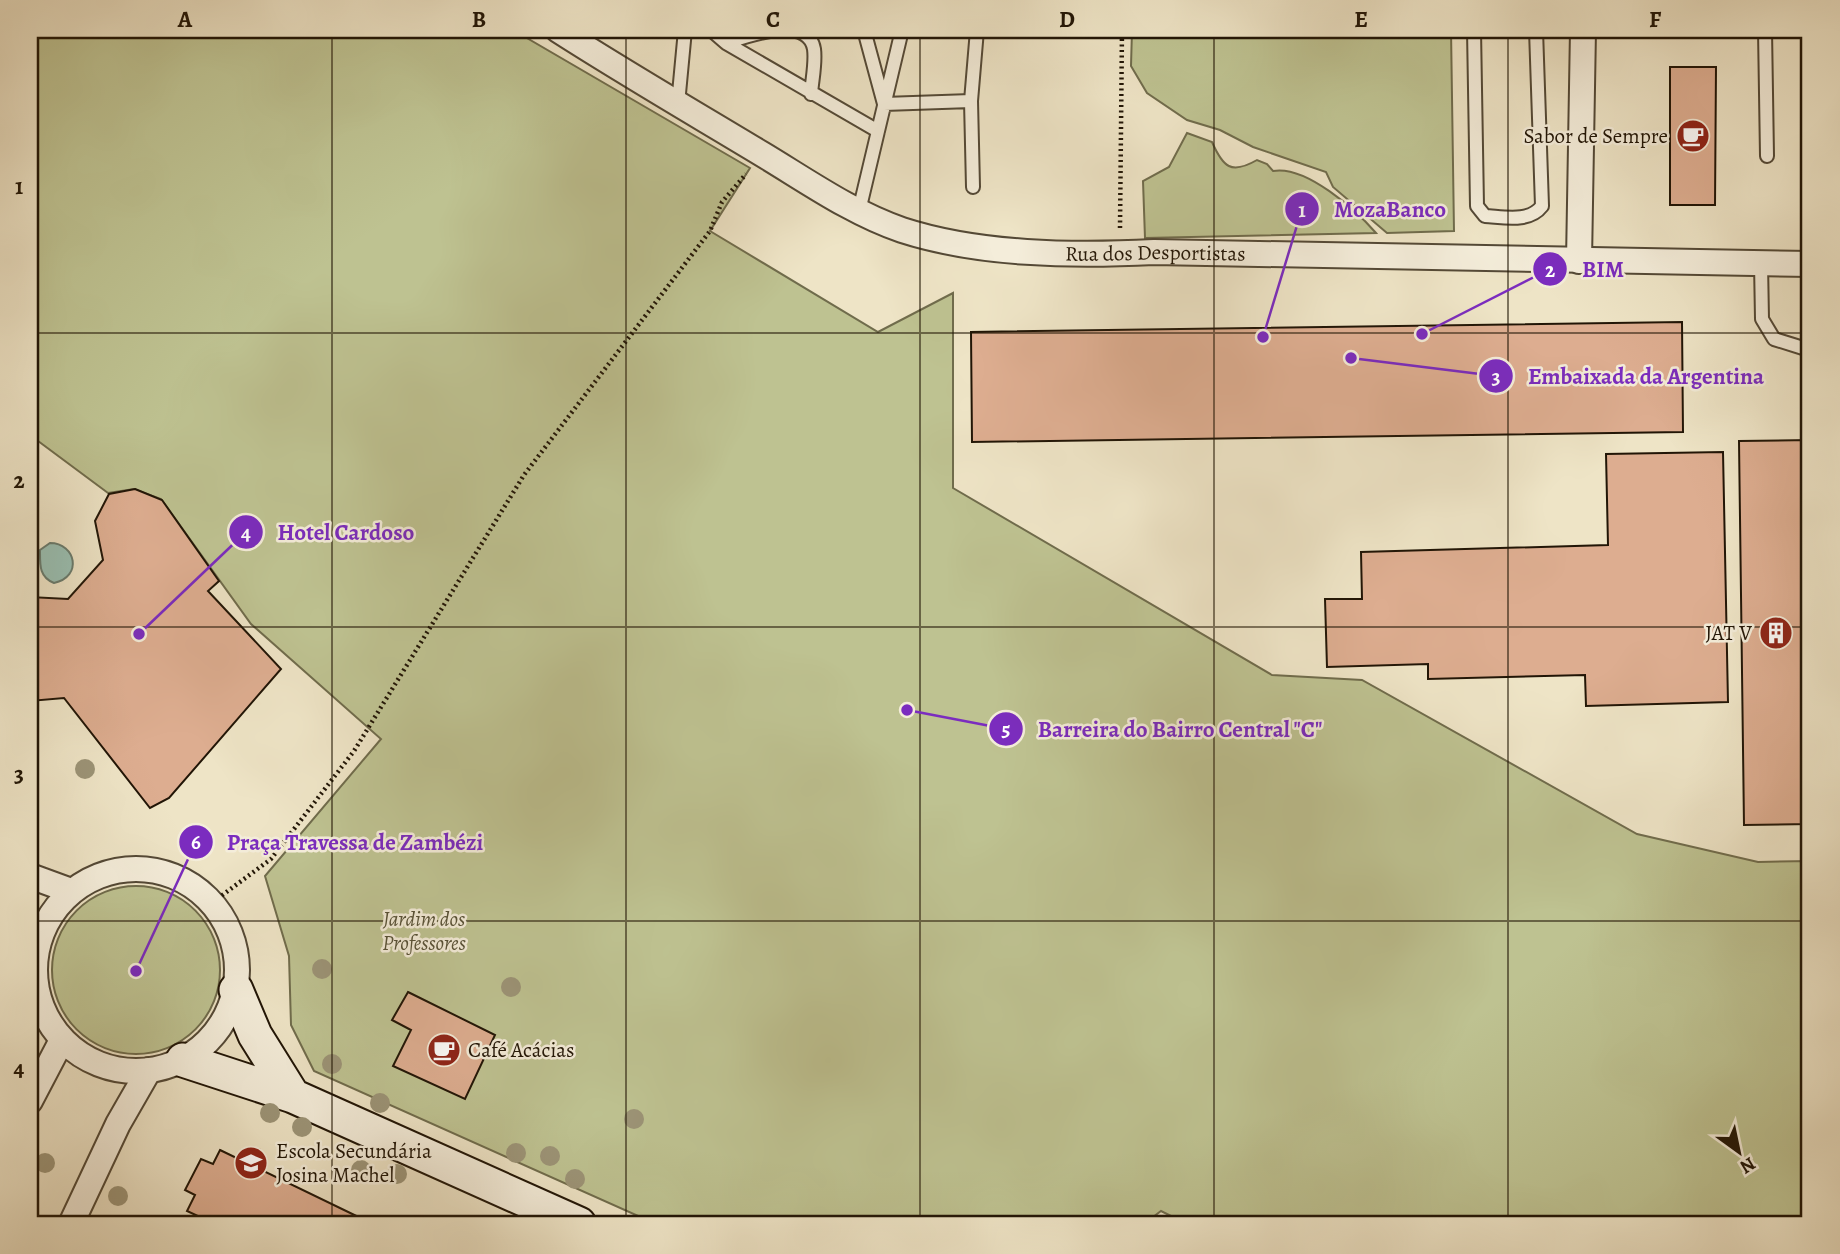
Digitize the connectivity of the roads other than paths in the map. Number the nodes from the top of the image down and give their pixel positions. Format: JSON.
{"nodes":[{"id":1,"x":558,"y":30,"type":"edge"},
{"id":2,"x":685,"y":30,"type":"edge"},
{"id":3,"x":711,"y":30,"type":"edge"},
{"id":4,"x":864,"y":30,"type":"edge"},
{"id":5,"x":902,"y":30,"type":"edge"},
{"id":6,"x":977,"y":30,"type":"edge"},
{"id":7,"x":1474,"y":30,"type":"edge"},
{"id":8,"x":1536,"y":30,"type":"edge"},
{"id":9,"x":1583,"y":30,"type":"edge"},
{"id":10,"x":1765,"y":30,"type":"edge"},
{"id":11,"x":726,"y":43,"type":"junction"},
{"id":12,"x":811,"y":94,"type":"junction"},
{"id":13,"x":971,"y":101,"type":"junction"},
{"id":14,"x":678,"y":104,"type":"junction"},
{"id":15,"x":884,"y":104,"type":"junction"},
{"id":16,"x":878,"y":131,"type":"junction"},
{"id":17,"x":1767,"y":156,"type":"dead end"},
{"id":18,"x":973,"y":187,"type":"dead end"},
{"id":19,"x":859,"y":211,"type":"junction"},
{"id":20,"x":1579,"y":261,"type":"junction"},
{"id":21,"x":1761,"y":263,"type":"junction"},
{"id":22,"x":1810,"y":264,"type":"edge"},
{"id":23,"x":1810,"y":348,"type":"edge"},
{"id":24,"x":30,"y":876,"type":"edge"},
{"id":25,"x":71,"y":891,"type":"junction"},
{"id":26,"x":30,"y":916,"type":"edge"},
{"id":27,"x":39,"y":939,"type":"junction"},
{"id":28,"x":236,"y":990,"type":"junction"},
{"id":29,"x":35,"y":1004,"type":"edge"},
{"id":30,"x":62,"y":1040,"type":"junction"},
{"id":31,"x":183,"y":1059,"type":"junction"},
{"id":32,"x":149,"y":1070,"type":"junction"},
{"id":33,"x":34,"y":1092,"type":"edge"},
{"id":34,"x":293,"y":1096,"type":"junction"},
{"id":35,"x":71,"y":1224,"type":"edge"},
{"id":36,"x":579,"y":1224,"type":"edge"}],
"edges":[{"from":1,"to":14,"type":"street","name":"Rua dos Desportistas"},
{"from":2,"to":14,"type":"lane"},
{"from":3,"to":11,"type":"lane"},
{"from":4,"to":15,"type":"lane"},
{"from":5,"to":15,"type":"lane"},
{"from":6,"to":13,"type":"lane"},
{"from":7,"to":8,"type":"lane"},
{"from":9,"to":20,"type":"street"},
{"from":10,"to":17,"type":"lane"},
{"from":11,"to":12,"type":"lane"},
{"from":11,"to":12,"type":"lane"},
{"from":12,"to":16,"type":"lane"},
{"from":13,"to":15,"type":"lane"},
{"from":13,"to":18,"type":"lane"},
{"from":14,"to":19,"type":"street","name":"Rua dos Desportistas"},
{"from":15,"to":16,"type":"lane"},
{"from":16,"to":19,"type":"lane"},
{"from":19,"to":20,"type":"street","name":"Rua dos Desportistas"},
{"from":20,"to":21,"type":"street","name":"Rua dos Desportistas"},
{"from":21,"to":22,"type":"street","name":"Rua dos Desportistas"},
{"from":21,"to":23,"type":"lane"},
{"from":24,"to":25,"type":"street"},
{"from":25,"to":27,"type":"street"},
{"from":25,"to":28,"type":"street"},
{"from":26,"to":27,"type":"street"},
{"from":27,"to":29,"type":"street"},
{"from":28,"to":31,"type":"street"},
{"from":28,"to":34,"type":"main road"},
{"from":29,"to":30,"type":"street"},
{"from":30,"to":32,"type":"street"},
{"from":30,"to":33,"type":"street"},
{"from":31,"to":32,"type":"street"},
{"from":31,"to":34,"type":"main road"},
{"from":32,"to":35,"type":"street"},
{"from":34,"to":36,"type":"main road"}]}
